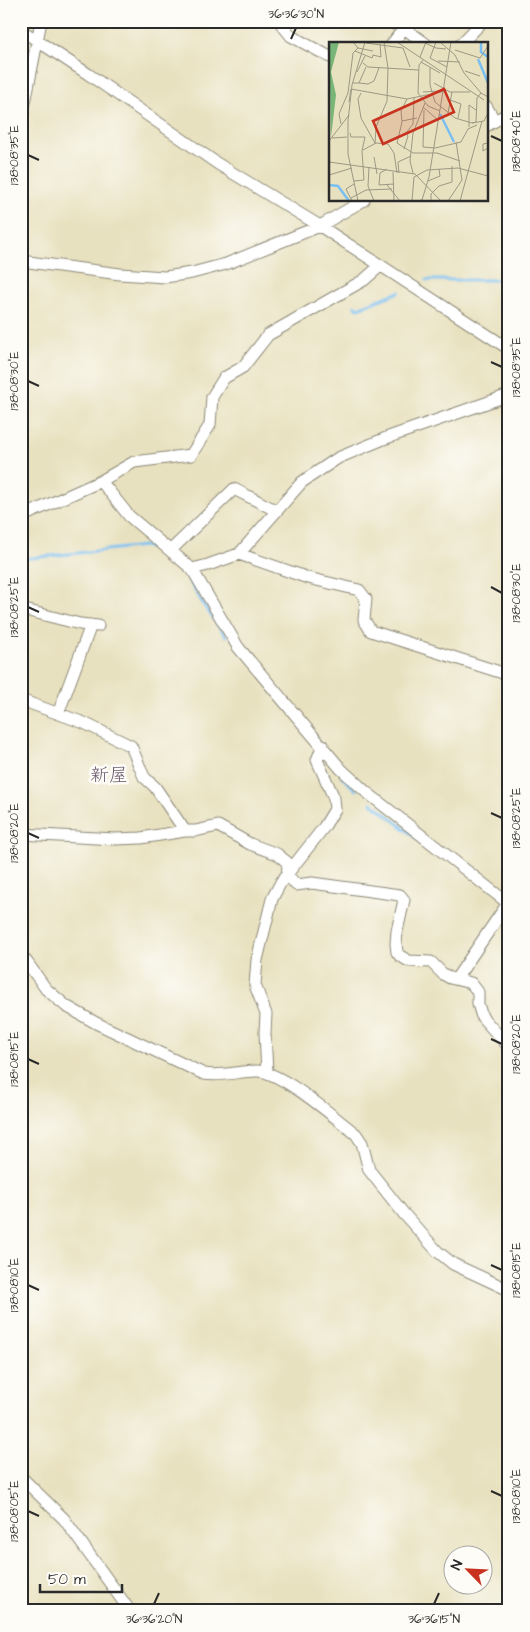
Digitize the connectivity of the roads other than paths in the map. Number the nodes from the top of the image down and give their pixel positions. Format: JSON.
{"nodes":[{"id":1,"x":41,"y":21,"type":"edge"},
{"id":2,"x":279,"y":21,"type":"edge"},
{"id":3,"x":388,"y":21,"type":"edge"},
{"id":4,"x":482,"y":21,"type":"edge"},
{"id":5,"x":404,"y":28,"type":"junction"},
{"id":6,"x":21,"y":30,"type":"edge"},
{"id":7,"x":37,"y":41,"type":"junction"},
{"id":8,"x":394,"y":42,"type":"edge"},
{"id":9,"x":423,"y":42,"type":"edge"},
{"id":10,"x":463,"y":42,"type":"edge"},
{"id":11,"x":329,"y":57,"type":"edge"},
{"id":12,"x":23,"y":107,"type":"edge"},
{"id":13,"x":509,"y":113,"type":"edge"},
{"id":14,"x":21,"y":123,"type":"edge"},
{"id":15,"x":491,"y":124,"type":"edge"},
{"id":16,"x":362,"y":201,"type":"edge"},
{"id":17,"x":320,"y":226,"type":"junction"},
{"id":18,"x":21,"y":261,"type":"edge"},
{"id":19,"x":380,"y":266,"type":"junction"},
{"id":20,"x":509,"y":349,"type":"edge"},
{"id":21,"x":509,"y":395,"type":"edge"},
{"id":22,"x":101,"y":481,"type":"junction"},
{"id":23,"x":275,"y":510,"type":"junction"},
{"id":24,"x":21,"y":517,"type":"edge"},
{"id":25,"x":170,"y":550,"type":"junction"},
{"id":26,"x":239,"y":554,"type":"junction"},
{"id":27,"x":192,"y":569,"type":"junction"},
{"id":28,"x":21,"y":610,"type":"edge"},
{"id":29,"x":509,"y":675,"type":"edge"},
{"id":30,"x":21,"y":700,"type":"edge"},
{"id":31,"x":58,"y":714,"type":"junction"},
{"id":32,"x":323,"y":746,"type":"junction"},
{"id":33,"x":185,"y":830,"type":"junction"},
{"id":34,"x":21,"y":834,"type":"edge"},
{"id":35,"x":287,"y":874,"type":"junction"},
{"id":36,"x":508,"y":903,"type":"edge"},
{"id":37,"x":21,"y":954,"type":"edge"},
{"id":38,"x":456,"y":979,"type":"junction"},
{"id":39,"x":509,"y":1051,"type":"edge"},
{"id":40,"x":267,"y":1072,"type":"junction"},
{"id":41,"x":509,"y":1290,"type":"edge"},
{"id":42,"x":21,"y":1477,"type":"edge"},
{"id":43,"x":130,"y":1611,"type":"edge"}],
"edges":[{"from":1,"to":7,"type":"street"},
{"from":2,"to":11,"type":"street"},
{"from":3,"to":5,"type":"street"},
{"from":4,"to":10,"type":"street"},
{"from":5,"to":8,"type":"street"},
{"from":5,"to":9,"type":"street"},
{"from":6,"to":7,"type":"street"},
{"from":7,"to":12,"type":"street"},
{"from":7,"to":17,"type":"street"},
{"from":12,"to":14,"type":"street"},
{"from":13,"to":15,"type":"street"},
{"from":16,"to":17,"type":"street"},
{"from":17,"to":18,"type":"street"},
{"from":17,"to":19,"type":"street"},
{"from":19,"to":20,"type":"street"},
{"from":19,"to":22,"type":"street"},
{"from":21,"to":23,"type":"street"},
{"from":22,"to":24,"type":"street"},
{"from":22,"to":25,"type":"street"},
{"from":23,"to":25,"type":"street"},
{"from":23,"to":26,"type":"street"},
{"from":25,"to":27,"type":"street"},
{"from":26,"to":27,"type":"street"},
{"from":26,"to":29,"type":"street"},
{"from":27,"to":32,"type":"street"},
{"from":28,"to":31,"type":"street"},
{"from":30,"to":31,"type":"street"},
{"from":31,"to":33,"type":"street"},
{"from":32,"to":35,"type":"street"},
{"from":32,"to":36,"type":"street"},
{"from":33,"to":34,"type":"street"},
{"from":33,"to":35,"type":"street"},
{"from":35,"to":38,"type":"street"},
{"from":35,"to":40,"type":"street"},
{"from":36,"to":38,"type":"street"},
{"from":37,"to":40,"type":"street"},
{"from":38,"to":39,"type":"street"},
{"from":40,"to":41,"type":"street"},
{"from":42,"to":43,"type":"street"}]}
